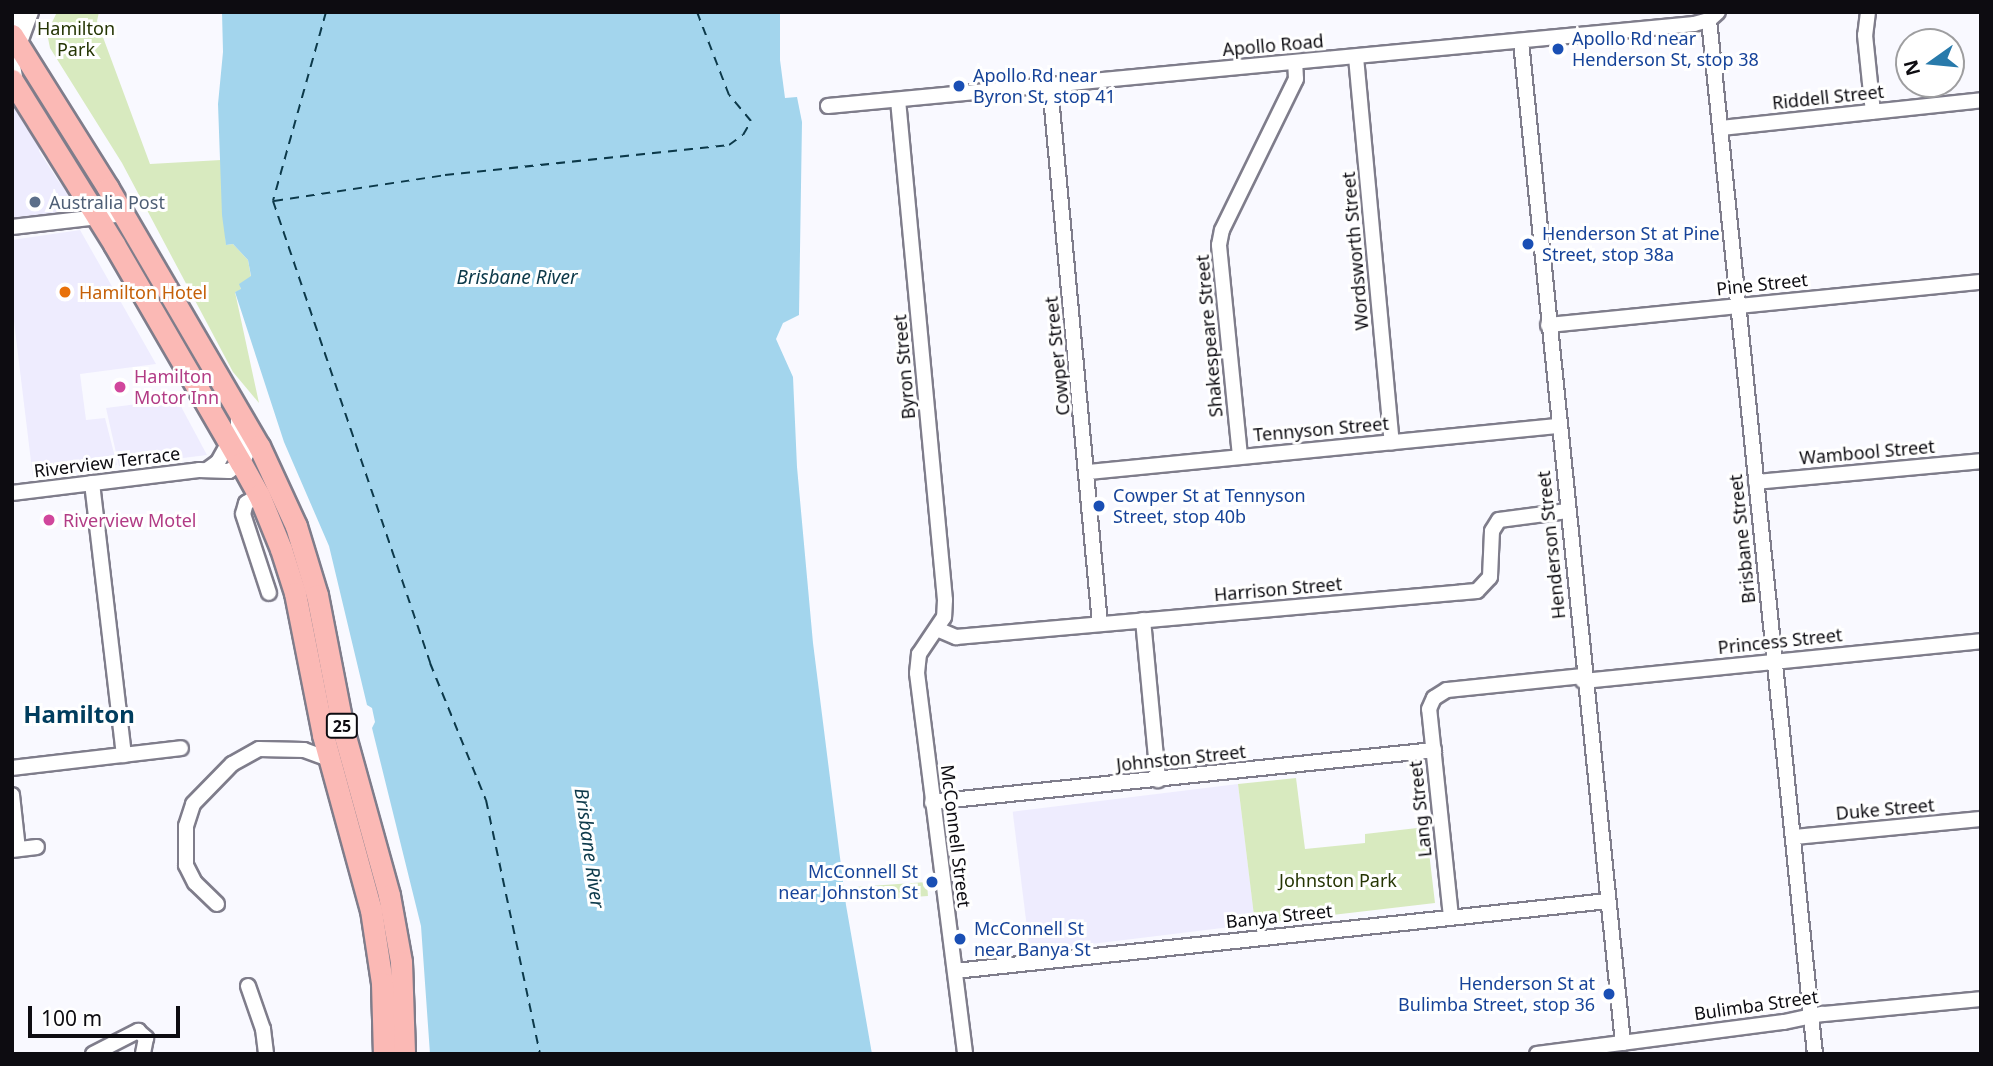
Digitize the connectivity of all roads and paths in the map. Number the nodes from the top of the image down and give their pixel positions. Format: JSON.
{"nodes":[{"id":1,"x":18,"y":12,"type":"edge"},
{"id":2,"x":32,"y":12,"type":"edge"},
{"id":3,"x":1868,"y":12,"type":"edge"},
{"id":4,"x":1714,"y":16,"type":"edge"},
{"id":5,"x":14,"y":41,"type":"edge"},
{"id":6,"x":1521,"y":42,"type":"junction"},
{"id":7,"x":1356,"y":57,"type":"junction"},
{"id":8,"x":1295,"y":62,"type":"junction"},
{"id":9,"x":15,"y":84,"type":"edge"},
{"id":10,"x":1050,"y":86,"type":"junction"},
{"id":11,"x":898,"y":100,"type":"junction"},
{"id":12,"x":1981,"y":100,"type":"edge"},
{"id":13,"x":828,"y":106,"type":"dead end"},
{"id":14,"x":1873,"y":112,"type":"junction"},
{"id":15,"x":1721,"y":128,"type":"junction"},
{"id":16,"x":124,"y":214,"type":"junction"},
{"id":17,"x":98,"y":217,"type":"junction"},
{"id":18,"x":12,"y":227,"type":"edge"},
{"id":19,"x":1981,"y":282,"type":"edge"},
{"id":20,"x":1738,"y":306,"type":"junction"},
{"id":21,"x":1548,"y":325,"type":"junction"},
{"id":22,"x":238,"y":410,"type":"junction"},
{"id":23,"x":1558,"y":426,"type":"junction"},
{"id":24,"x":229,"y":442,"type":"junction"},
{"id":25,"x":1392,"y":442,"type":"junction"},
{"id":26,"x":1240,"y":456,"type":"junction"},
{"id":27,"x":1981,"y":461,"type":"edge"},
{"id":28,"x":242,"y":463,"type":"junction"},
{"id":29,"x":206,"y":470,"type":"junction"},
{"id":30,"x":1088,"y":472,"type":"junction"},
{"id":31,"x":1756,"y":482,"type":"junction"},
{"id":32,"x":92,"y":483,"type":"junction"},
{"id":33,"x":12,"y":493,"type":"edge"},
{"id":34,"x":259,"y":495,"type":"junction"},
{"id":35,"x":1567,"y":511,"type":"junction"},
{"id":36,"x":269,"y":593,"type":"dead end"},
{"id":37,"x":1143,"y":620,"type":"junction"},
{"id":38,"x":1100,"y":624,"type":"junction"},
{"id":39,"x":937,"y":629,"type":"junction"},
{"id":40,"x":1981,"y":640,"type":"edge"},
{"id":41,"x":1774,"y":660,"type":"junction"},
{"id":42,"x":1583,"y":678,"type":"junction"},
{"id":43,"x":1434,"y":698,"type":"joint"},
{"id":44,"x":323,"y":735,"type":"junction"},
{"id":45,"x":181,"y":748,"type":"dead end"},
{"id":46,"x":304,"y":750,"type":"junction"},
{"id":47,"x":1434,"y":750,"type":"junction"},
{"id":48,"x":124,"y":755,"type":"junction"},
{"id":49,"x":330,"y":759,"type":"junction"},
{"id":50,"x":12,"y":768,"type":"edge"},
{"id":51,"x":1158,"y":779,"type":"junction"},
{"id":52,"x":12,"y":795,"type":"edge"},
{"id":53,"x":932,"y":802,"type":"junction"},
{"id":54,"x":1981,"y":820,"type":"edge"},
{"id":55,"x":1794,"y":837,"type":"junction"},
{"id":56,"x":37,"y":847,"type":"dead end"},
{"id":57,"x":15,"y":849,"type":"edge"},
{"id":58,"x":1608,"y":901,"type":"junction"},
{"id":59,"x":217,"y":904,"type":"dead end"},
{"id":60,"x":1451,"y":917,"type":"junction"},
{"id":61,"x":955,"y":971,"type":"junction"},
{"id":62,"x":248,"y":986,"type":"dead end"},
{"id":63,"x":1981,"y":999,"type":"edge"},
{"id":64,"x":1811,"y":1017,"type":"junction"},
{"id":65,"x":1623,"y":1043,"type":"junction"},
{"id":66,"x":93,"y":1054,"type":"edge"},
{"id":67,"x":143,"y":1054,"type":"edge"},
{"id":68,"x":267,"y":1054,"type":"edge"},
{"id":69,"x":384,"y":1054,"type":"edge"},
{"id":70,"x":404,"y":1054,"type":"edge"},
{"id":71,"x":965,"y":1054,"type":"edge"},
{"id":72,"x":1537,"y":1054,"type":"edge"},
{"id":73,"x":1815,"y":1054,"type":"edge"}],
"edges":[{"from":1,"to":5,"type":"street"},
{"from":2,"to":5,"type":"street"},
{"from":3,"to":14,"type":"street"},
{"from":4,"to":6,"type":"street","name":"Apollo Road"},
{"from":4,"to":15,"type":"street","name":"Brisbane Street"},
{"from":5,"to":9,"type":"street"},
{"from":5,"to":16,"type":"highway","number":"25"},
{"from":6,"to":7,"type":"street","name":"Apollo Road"},
{"from":6,"to":21,"type":"street","name":"Henderson Street"},
{"from":7,"to":8,"type":"street","name":"Apollo Road"},
{"from":7,"to":25,"type":"street","name":"Wordsworth Street"},
{"from":8,"to":10,"type":"street","name":"Apollo Road"},
{"from":8,"to":26,"type":"street","name":"Shakespeare Street"},
{"from":9,"to":17,"type":"highway","number":"25"},
{"from":10,"to":11,"type":"street","name":"Apollo Road"},
{"from":10,"to":30,"type":"street","name":"Cowper Street"},
{"from":11,"to":13,"type":"street","name":"Apollo Road"},
{"from":11,"to":39,"type":"street","name":"Byron Street"},
{"from":12,"to":14,"type":"street","name":"Riddell Street"},
{"from":14,"to":15,"type":"street","name":"Riddell Street"},
{"from":15,"to":20,"type":"street","name":"Brisbane Street"},
{"from":16,"to":17,"type":"street"},
{"from":16,"to":22,"type":"highway","number":"25"},
{"from":17,"to":18,"type":"street"},
{"from":17,"to":24,"type":"highway","number":"25"},
{"from":19,"to":20,"type":"street","name":"Pine Street"},
{"from":20,"to":21,"type":"street","name":"Pine Street"},
{"from":20,"to":31,"type":"street","name":"Brisbane Street"},
{"from":21,"to":23,"type":"street","name":"Henderson Street"},
{"from":22,"to":28,"type":"street"},
{"from":22,"to":70,"type":"highway","number":"25"},
{"from":23,"to":25,"type":"street","name":"Tennyson Street"},
{"from":23,"to":35,"type":"street","name":"Henderson Street"},
{"from":24,"to":28,"type":"highway","number":"25"},
{"from":24,"to":29,"type":"street","name":"Riverview Terrace"},
{"from":25,"to":26,"type":"street","name":"Tennyson Street"},
{"from":26,"to":30,"type":"street","name":"Tennyson Street"},
{"from":27,"to":31,"type":"street","name":"Wambool Street"},
{"from":28,"to":29,"type":"street","name":"Riverview Terrace"},
{"from":28,"to":34,"type":"highway","number":"25"},
{"from":29,"to":32,"type":"street","name":"Riverview Terrace"},
{"from":30,"to":38,"type":"street","name":"Cowper Street"},
{"from":31,"to":41,"type":"street","name":"Brisbane Street"},
{"from":32,"to":33,"type":"street","name":"Riverview Terrace"},
{"from":32,"to":48,"type":"street"},
{"from":34,"to":36,"type":"street"},
{"from":34,"to":44,"type":"highway","number":"25"},
{"from":35,"to":37,"type":"street","name":"Harrison Street"},
{"from":35,"to":42,"type":"street","name":"Henderson Street"},
{"from":37,"to":38,"type":"street","name":"Harrison Street"},
{"from":37,"to":51,"type":"street"},
{"from":38,"to":39,"type":"street","name":"Harrison Street"},
{"from":39,"to":53,"type":"street","name":"McConnell Street"},
{"from":40,"to":41,"type":"street","name":"Princess Street"},
{"from":41,"to":42,"type":"street","name":"Princess Street"},
{"from":41,"to":55,"type":"street","name":"Brisbane Street"},
{"from":42,"to":43,"type":"street","name":"Princess Street"},
{"from":42,"to":58,"type":"street","name":"Henderson Street"},
{"from":43,"to":47,"type":"street","name":"Lang Street"},
{"from":44,"to":46,"type":"street"},
{"from":44,"to":49,"type":"highway","number":"25"},
{"from":45,"to":48,"type":"street"},
{"from":46,"to":49,"type":"street"},
{"from":46,"to":59,"type":"street"},
{"from":47,"to":51,"type":"street","name":"Johnston Street"},
{"from":47,"to":60,"type":"street","name":"Lang Street"},
{"from":48,"to":50,"type":"street"},
{"from":49,"to":69,"type":"highway","number":"25"},
{"from":51,"to":53,"type":"street","name":"Johnston Street"},
{"from":52,"to":57,"type":"street"},
{"from":53,"to":61,"type":"street","name":"McConnell Street"},
{"from":54,"to":55,"type":"street","name":"Duke Street"},
{"from":55,"to":64,"type":"street","name":"Brisbane Street"},
{"from":56,"to":57,"type":"street"},
{"from":58,"to":60,"type":"street","name":"Banya Street"},
{"from":58,"to":65,"type":"street","name":"Henderson Street"},
{"from":60,"to":61,"type":"street","name":"Banya Street"},
{"from":61,"to":71,"type":"street","name":"McConnell Street"},
{"from":62,"to":68,"type":"street"},
{"from":63,"to":64,"type":"street","name":"Bulimba Street"},
{"from":64,"to":65,"type":"street","name":"Bulimba Street"},
{"from":64,"to":73,"type":"street","name":"Brisbane Street"},
{"from":65,"to":72,"type":"street","name":"Bulimba Street"},
{"from":66,"to":67,"type":"street"}]}
